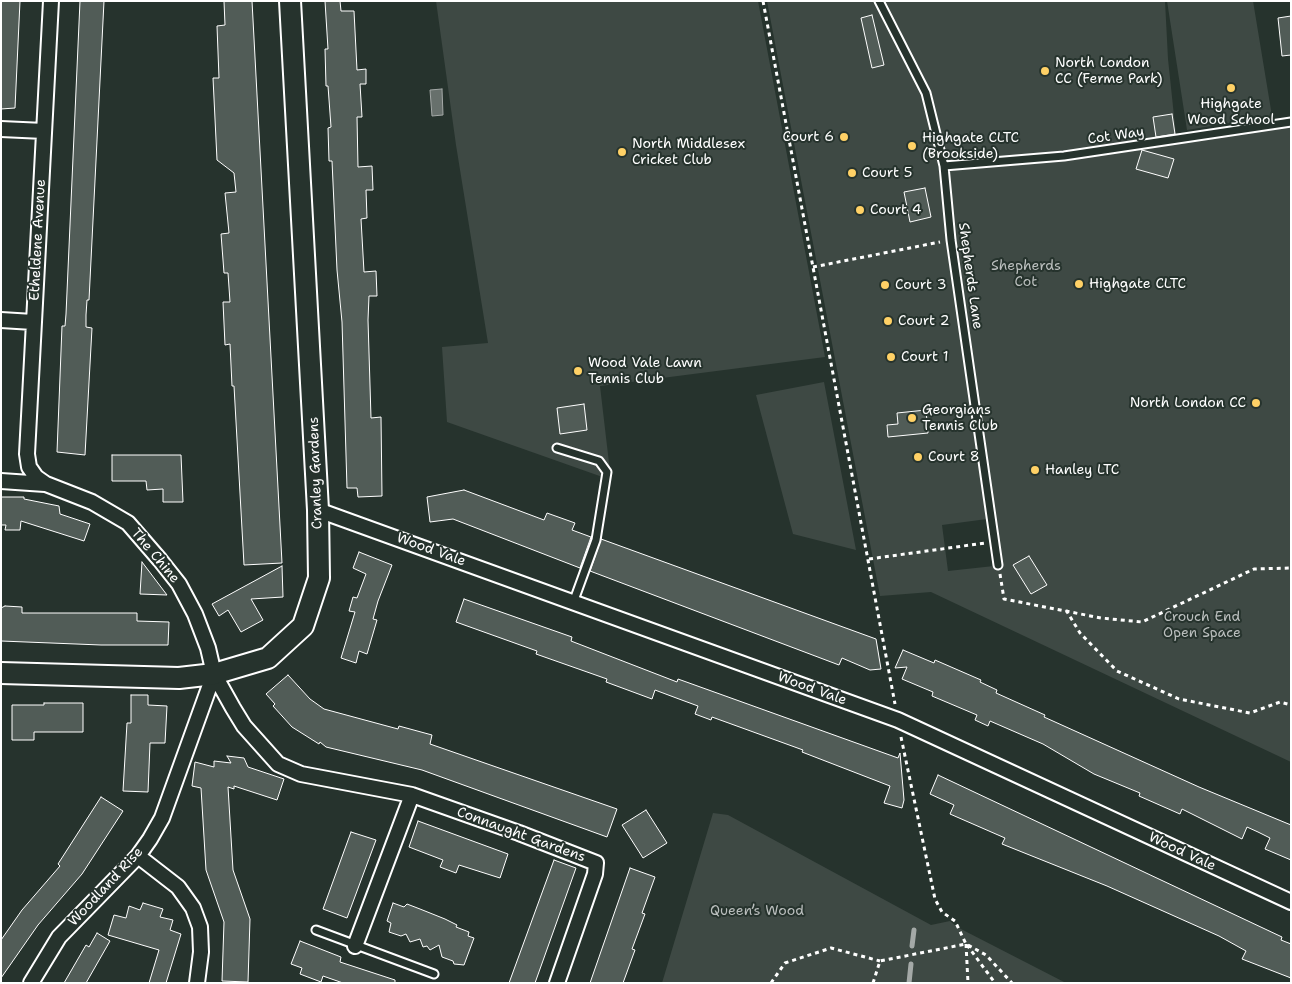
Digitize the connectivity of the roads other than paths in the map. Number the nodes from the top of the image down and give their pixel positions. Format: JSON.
{"nodes":[{"id":1,"x":51,"y":1,"type":"edge"},
{"id":2,"x":290,"y":1,"type":"edge"},
{"id":3,"x":879,"y":1,"type":"edge"},
{"id":4,"x":1291,"y":122,"type":"edge"},
{"id":5,"x":1,"y":129,"type":"edge"},
{"id":6,"x":44,"y":131,"type":"junction"},
{"id":7,"x":944,"y":166,"type":"junction"},
{"id":8,"x":1,"y":320,"type":"edge"},
{"id":9,"x":33,"y":322,"type":"junction"},
{"id":10,"x":557,"y":448,"type":"dead end"},
{"id":11,"x":1,"y":480,"type":"edge"},
{"id":12,"x":41,"y":481,"type":"junction"},
{"id":13,"x":318,"y":510,"type":"junction"},
{"id":14,"x":998,"y":565,"type":"road end"},
{"id":15,"x":573,"y":603,"type":"junction"},
{"id":16,"x":1,"y":673,"type":"edge"},
{"id":17,"x":214,"y":674,"type":"junction"},
{"id":18,"x":412,"y":795,"type":"junction"},
{"id":19,"x":138,"y":856,"type":"junction"},
{"id":20,"x":1291,"y":902,"type":"edge"},
{"id":21,"x":316,"y":930,"type":"dead end"},
{"id":22,"x":355,"y":946,"type":"junction"},
{"id":23,"x":434,"y":974,"type":"dead end"},
{"id":24,"x":31,"y":983,"type":"edge"},
{"id":25,"x":197,"y":983,"type":"edge"},
{"id":26,"x":557,"y":983,"type":"edge"}],
"edges":[{"from":1,"to":6,"type":"street","name":"Etheldene Avenue"},
{"from":2,"to":13,"type":"street","name":"Cranley Gardens"},
{"from":3,"to":7,"type":"lane","name":"Shepherds Lane"},
{"from":4,"to":7,"type":"lane","name":"Cot Way"},
{"from":5,"to":6,"type":"street"},
{"from":6,"to":9,"type":"street","name":"Etheldene Avenue"},
{"from":7,"to":14,"type":"lane","name":"Shepherds Lane"},
{"from":8,"to":9,"type":"street"},
{"from":9,"to":12,"type":"street","name":"Etheldene Avenue"},
{"from":10,"to":15,"type":"lane"},
{"from":11,"to":12,"type":"street","name":"The Chine"},
{"from":12,"to":17,"type":"street","name":"The Chine"},
{"from":13,"to":15,"type":"street","name":"Wood Vale"},
{"from":13,"to":17,"type":"street","name":"Cranley Gardens"},
{"from":15,"to":20,"type":"street","name":"Wood Vale"},
{"from":16,"to":17,"type":"street","name":"Cranley Gardens"},
{"from":17,"to":18,"type":"street","name":"Connaught Gardens"},
{"from":17,"to":19,"type":"street","name":"Woodland Rise"},
{"from":18,"to":22,"type":"street"},
{"from":18,"to":26,"type":"street","name":"Connaught Gardens"},
{"from":19,"to":24,"type":"street","name":"Woodland Rise"},
{"from":19,"to":25,"type":"street"},
{"from":21,"to":22,"type":"lane"},
{"from":22,"to":23,"type":"lane"}]}
